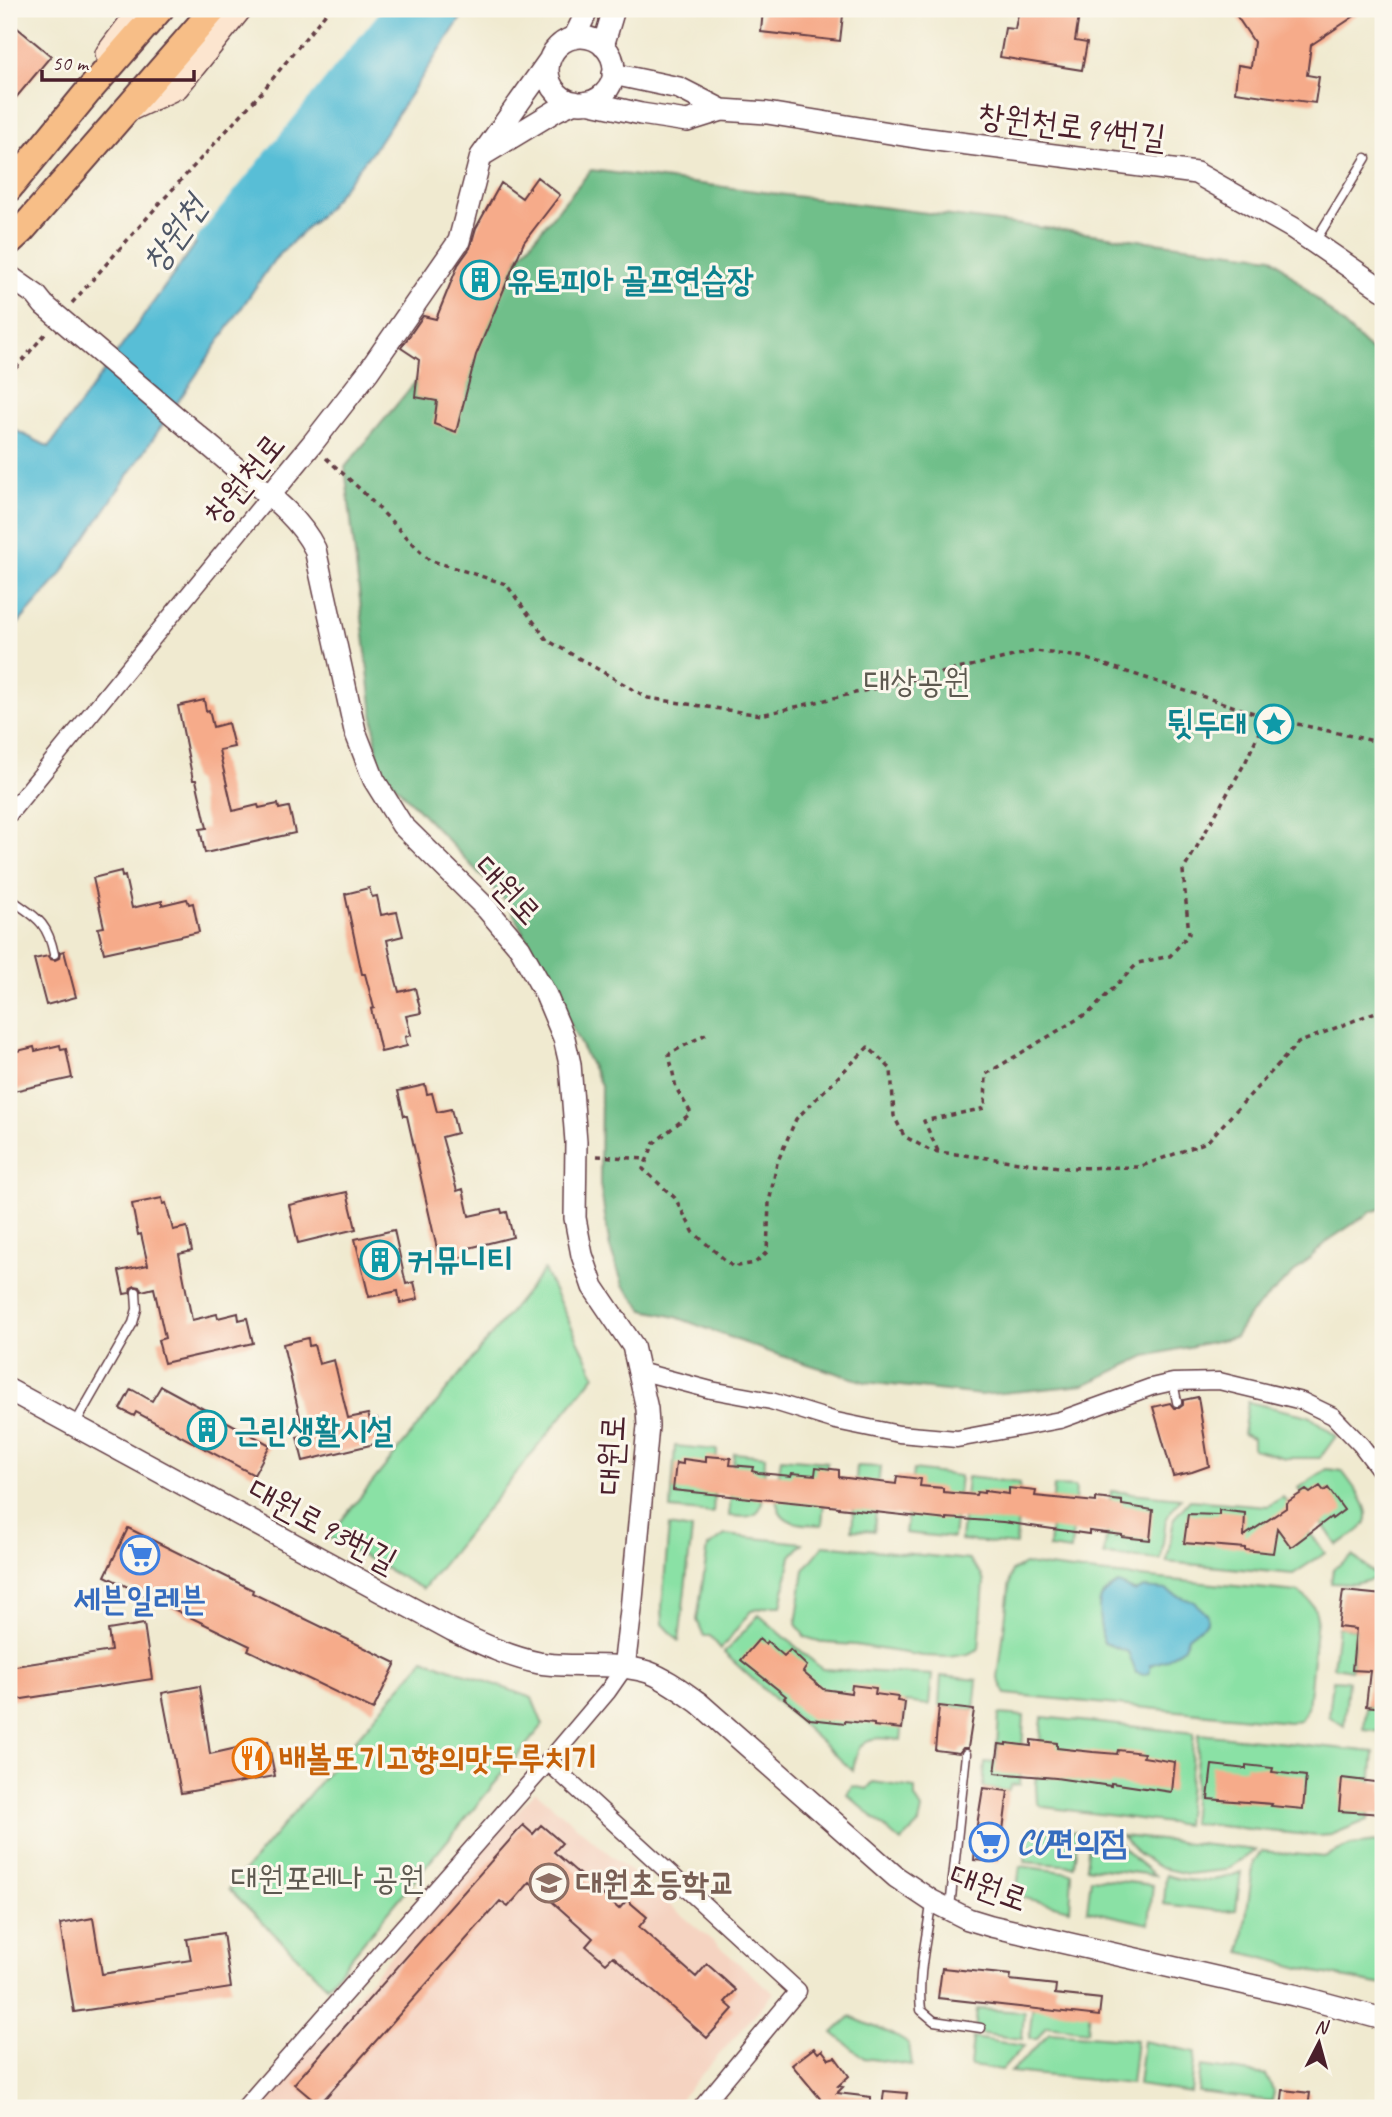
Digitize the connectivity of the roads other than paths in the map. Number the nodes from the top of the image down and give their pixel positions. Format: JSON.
{"nodes":[{"id":1,"x":141,"y":9,"type":"edge"},
{"id":2,"x":160,"y":9,"type":"edge"},
{"id":3,"x":214,"y":9,"type":"edge"},
{"id":4,"x":240,"y":9,"type":"edge"},
{"id":5,"x":588,"y":9,"type":"edge"},
{"id":6,"x":614,"y":9,"type":"edge"},
{"id":7,"x":574,"y":38,"type":"junction"},
{"id":8,"x":603,"y":46,"type":"junction"},
{"id":9,"x":550,"y":59,"type":"junction"},
{"id":10,"x":613,"y":74,"type":"junction"},
{"id":11,"x":86,"y":94,"type":"junction"},
{"id":12,"x":581,"y":102,"type":"junction"},
{"id":13,"x":722,"y":110,"type":"junction"},
{"id":14,"x":123,"y":112,"type":"junction"},
{"id":15,"x":481,"y":156,"type":"junction"},
{"id":16,"x":1366,"y":158,"type":"dead end"},
{"id":17,"x":9,"y":188,"type":"edge"},
{"id":18,"x":9,"y":242,"type":"edge"},
{"id":19,"x":1315,"y":243,"type":"junction"},
{"id":20,"x":9,"y":276,"type":"edge"},
{"id":21,"x":1383,"y":290,"type":"edge"},
{"id":22,"x":270,"y":495,"type":"junction"},
{"id":23,"x":9,"y":814,"type":"edge"},
{"id":24,"x":9,"y":898,"type":"edge"},
{"id":25,"x":54,"y":954,"type":"dead end"},
{"id":26,"x":135,"y":1292,"type":"dead end"},
{"id":27,"x":639,"y":1371,"type":"junction"},
{"id":28,"x":1173,"y":1381,"type":"junction"},
{"id":29,"x":9,"y":1390,"type":"edge"},
{"id":30,"x":1177,"y":1402,"type":"dead end"},
{"id":31,"x":74,"y":1426,"type":"junction"},
{"id":32,"x":1383,"y":1474,"type":"edge"},
{"id":33,"x":624,"y":1668,"type":"junction"},
{"id":34,"x":967,"y":1754,"type":"dead end"},
{"id":35,"x":548,"y":1762,"type":"junction"},
{"id":36,"x":941,"y":1905,"type":"junction"},
{"id":37,"x":1383,"y":2019,"type":"edge"},
{"id":38,"x":981,"y":2028,"type":"dead end"},
{"id":39,"x":244,"y":2108,"type":"edge"},
{"id":40,"x":701,"y":2108,"type":"edge"}],
"edges":[{"from":1,"to":11,"type":"main road"},
{"from":2,"to":11,"type":"main road"},
{"from":3,"to":14,"type":"main road"},
{"from":4,"to":14,"type":"main road"},
{"from":5,"to":7,"type":"street"},
{"from":6,"to":8,"type":"street"},
{"from":7,"to":8,"type":"street"},
{"from":7,"to":9,"type":"street"},
{"from":8,"to":10,"type":"street"},
{"from":9,"to":12,"type":"street"},
{"from":9,"to":15,"type":"street"},
{"from":10,"to":12,"type":"street"},
{"from":10,"to":13,"type":"street"},
{"from":11,"to":17,"type":"main road"},
{"from":12,"to":13,"type":"street"},
{"from":12,"to":15,"type":"street"},
{"from":13,"to":19,"type":"street","name":"창원천로94번길"},
{"from":14,"to":18,"type":"main road"},
{"from":15,"to":22,"type":"street","name":"창원천로"},
{"from":16,"to":19,"type":"lane"},
{"from":19,"to":21,"type":"street","name":"창원천로94번길"},
{"from":20,"to":22,"type":"street","name":"대원로","bridge":true},
{"from":22,"to":23,"type":"street","name":"창원천로"},
{"from":22,"to":27,"type":"street","name":"대원로"},
{"from":24,"to":25,"type":"lane"},
{"from":26,"to":31,"type":"lane"},
{"from":27,"to":28,"type":"street"},
{"from":27,"to":33,"type":"street","name":"대원로"},
{"from":28,"to":30,"type":"lane"},
{"from":28,"to":32,"type":"street"},
{"from":29,"to":31,"type":"street","name":"대원로93번길"},
{"from":31,"to":33,"type":"street","name":"대원로93번길"},
{"from":33,"to":35,"type":"street"},
{"from":33,"to":36,"type":"street","name":"대원로"},
{"from":34,"to":36,"type":"lane"},
{"from":35,"to":39,"type":"street"},
{"from":35,"to":40,"type":"street"},
{"from":36,"to":37,"type":"street","name":"대원로"},
{"from":36,"to":38,"type":"lane"}]}
